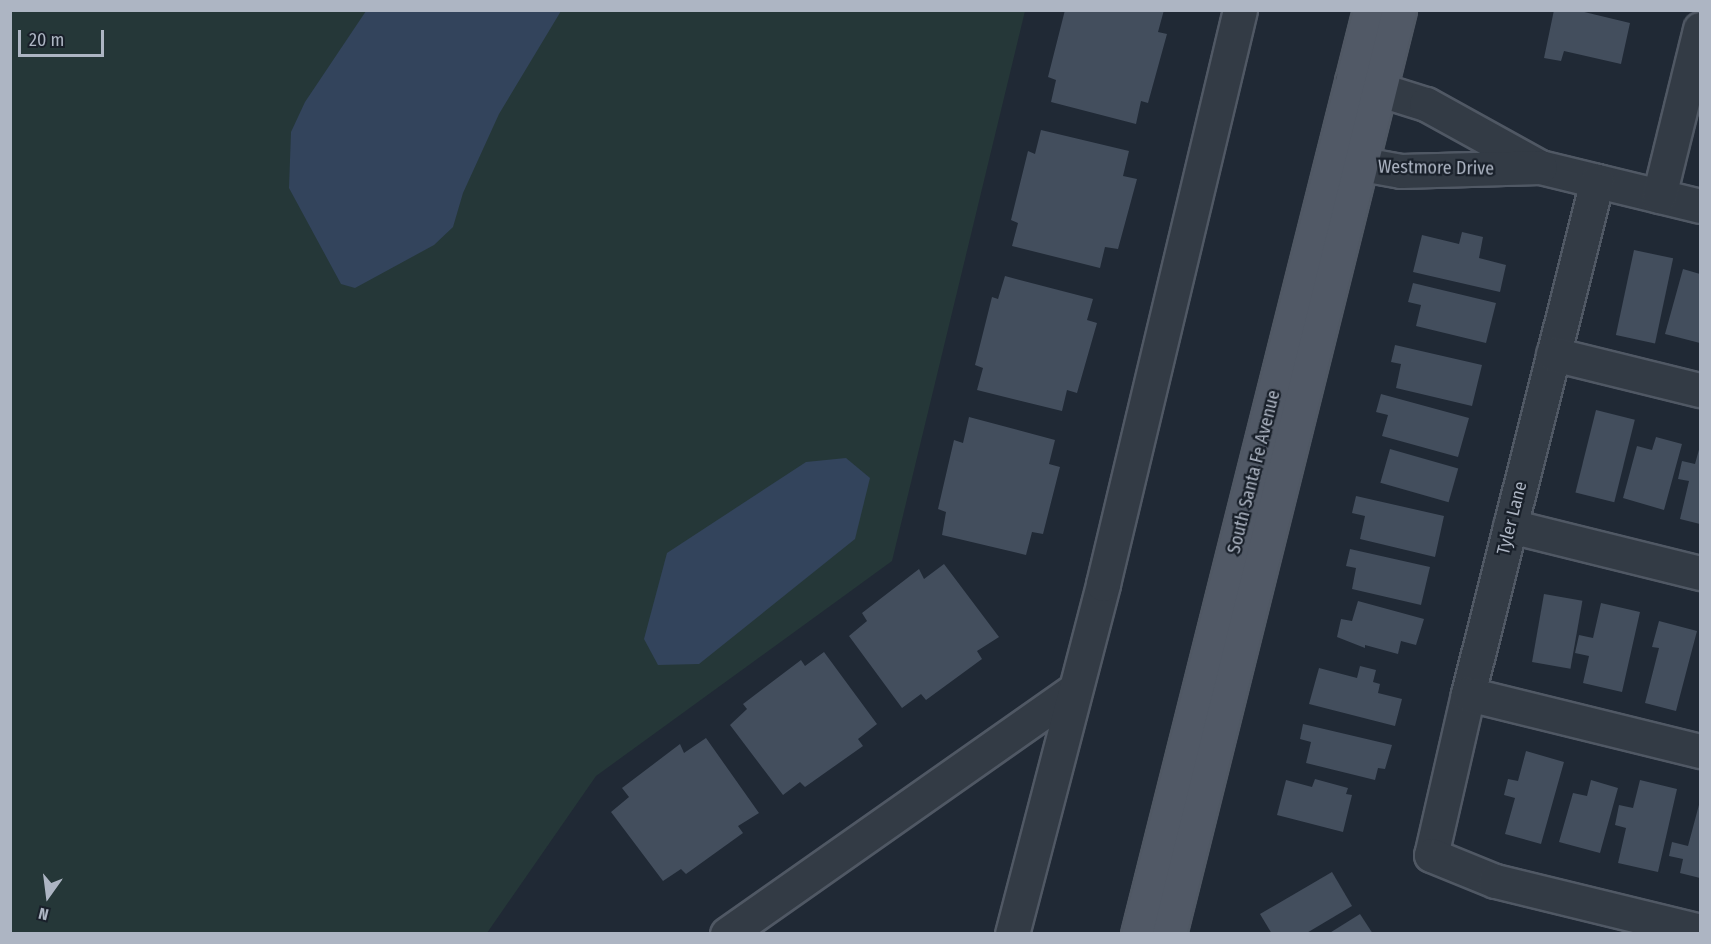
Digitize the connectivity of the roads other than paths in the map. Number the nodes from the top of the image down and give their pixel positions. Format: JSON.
{"nodes":[{"id":1,"x":1240,"y":10,"type":"edge"},
{"id":2,"x":1370,"y":10,"type":"edge"},
{"id":3,"x":1399,"y":10,"type":"edge"},
{"id":4,"x":1701,"y":29,"type":"edge"},
{"id":5,"x":1366,"y":86,"type":"junction"},
{"id":6,"x":1347,"y":162,"type":"junction"},
{"id":7,"x":1540,"y":167,"type":"junction"},
{"id":8,"x":1597,"y":181,"type":"junction"},
{"id":9,"x":1659,"y":196,"type":"junction"},
{"id":10,"x":1701,"y":206,"type":"edge"},
{"id":11,"x":1553,"y":354,"type":"junction"},
{"id":12,"x":1701,"y":390,"type":"edge"},
{"id":13,"x":1510,"y":526,"type":"junction"},
{"id":14,"x":1701,"y":573,"type":"edge"},
{"id":15,"x":1074,"y":690,"type":"junction"},
{"id":16,"x":1468,"y":694,"type":"junction"},
{"id":17,"x":1701,"y":751,"type":"edge"},
{"id":18,"x":1701,"y":931,"type":"edge"},
{"id":19,"x":728,"y":933,"type":"edge"},
{"id":20,"x":1012,"y":933,"type":"edge"},
{"id":21,"x":1138,"y":933,"type":"edge"},
{"id":22,"x":1169,"y":933,"type":"edge"}],
"edges":[{"from":1,"to":15,"type":"street"},
{"from":2,"to":5,"type":"main road","name":"South Santa Fe Avenue"},
{"from":3,"to":5,"type":"main road","name":"South Santa Fe Avenue"},
{"from":4,"to":9,"type":"street"},
{"from":5,"to":6,"type":"main road","name":"South Santa Fe Avenue"},
{"from":5,"to":7,"type":"street","name":"Westmore Drive"},
{"from":6,"to":7,"type":"street","name":"Westmore Drive"},
{"from":6,"to":21,"type":"main road","name":"South Santa Fe Avenue"},
{"from":6,"to":22,"type":"main road","name":"South Santa Fe Avenue"},
{"from":7,"to":8,"type":"street","name":"Westmore Drive"},
{"from":8,"to":9,"type":"street","name":"Westmore Drive"},
{"from":8,"to":11,"type":"street","name":"Tyler Lane"},
{"from":9,"to":10,"type":"street","name":"Westmore Drive"},
{"from":11,"to":12,"type":"street"},
{"from":11,"to":13,"type":"street","name":"Tyler Lane"},
{"from":13,"to":14,"type":"street"},
{"from":13,"to":16,"type":"street","name":"Tyler Lane"},
{"from":15,"to":19,"type":"street"},
{"from":15,"to":20,"type":"street"},
{"from":16,"to":17,"type":"street"},
{"from":16,"to":18,"type":"street","name":"Tyler Lane"}]}
